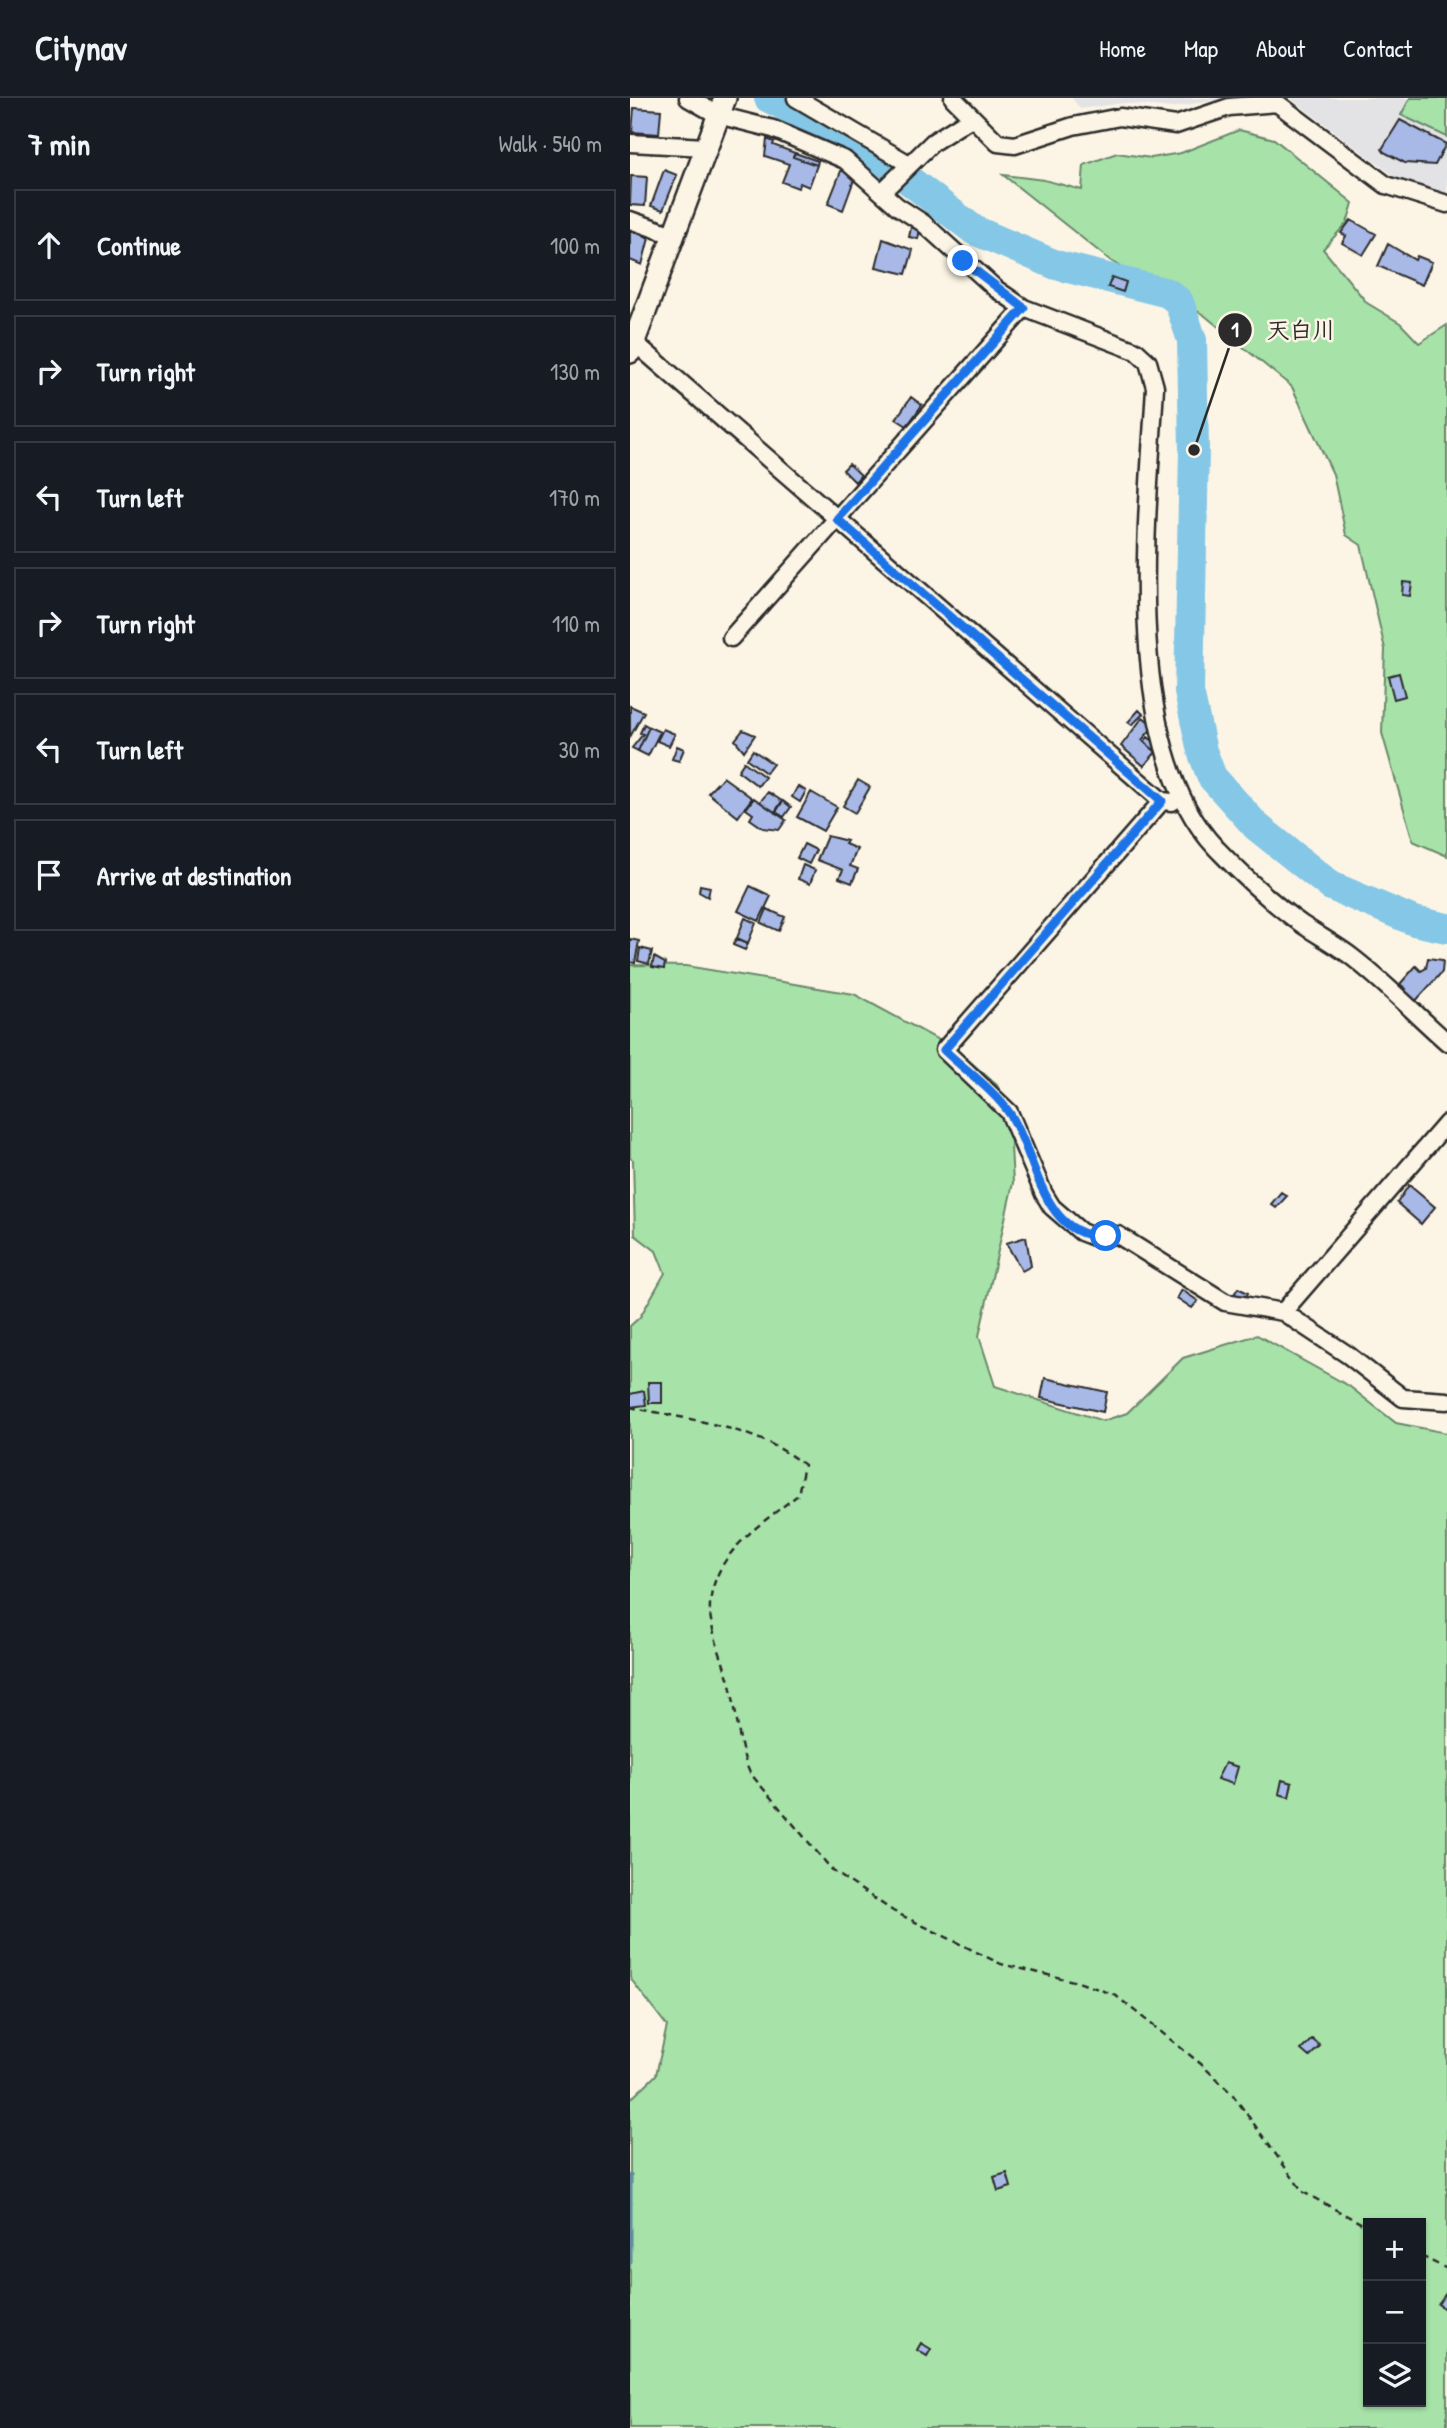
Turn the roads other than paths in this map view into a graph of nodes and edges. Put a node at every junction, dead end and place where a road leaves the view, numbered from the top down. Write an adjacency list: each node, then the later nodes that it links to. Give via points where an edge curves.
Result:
1 (688, 98): 4 (street)
2 (796, 98): 8 (street)
3 (953, 98): 5 (street)
4 (722, 106): 7 (main road); 9 (street, via 832,153)
5 (971, 118): 8 (street); 10 (street, via 998,143 1015,145 1100,120 1126,116 1176,124 1229,107 1277,103 1386,185)
6 (630, 143): 7 (street)
7 (706, 147): 12 (main road)
8 (909, 164): 9 (street)
9 (882, 192): 13 (street)
10 (1447, 204)
11 (630, 220): 12 (street)
12 (673, 235): 14 (main road)
13 (1024, 308): 15 (street); 18 (street, via 1129,346 1144,357 1153,376 1147,635 1155,705)
14 (632, 347): 15 (street)
15 (837, 519): 16 (street); 17 (street)
16 (732, 638)
17 (1162, 801): 18 (street); 21 (street, via 944,1050 1009,1112 1044,1194 1081,1232 1094,1237 1118,1235 1225,1303)
18 (1185, 803): 19 (street, via 1216,847 1242,872 1295,919 1349,955)
19 (1447, 1042)
20 (1447, 1123): 21 (street)
21 (1283, 1312): 22 (street, via 1403,1398)
22 (1447, 1401)

